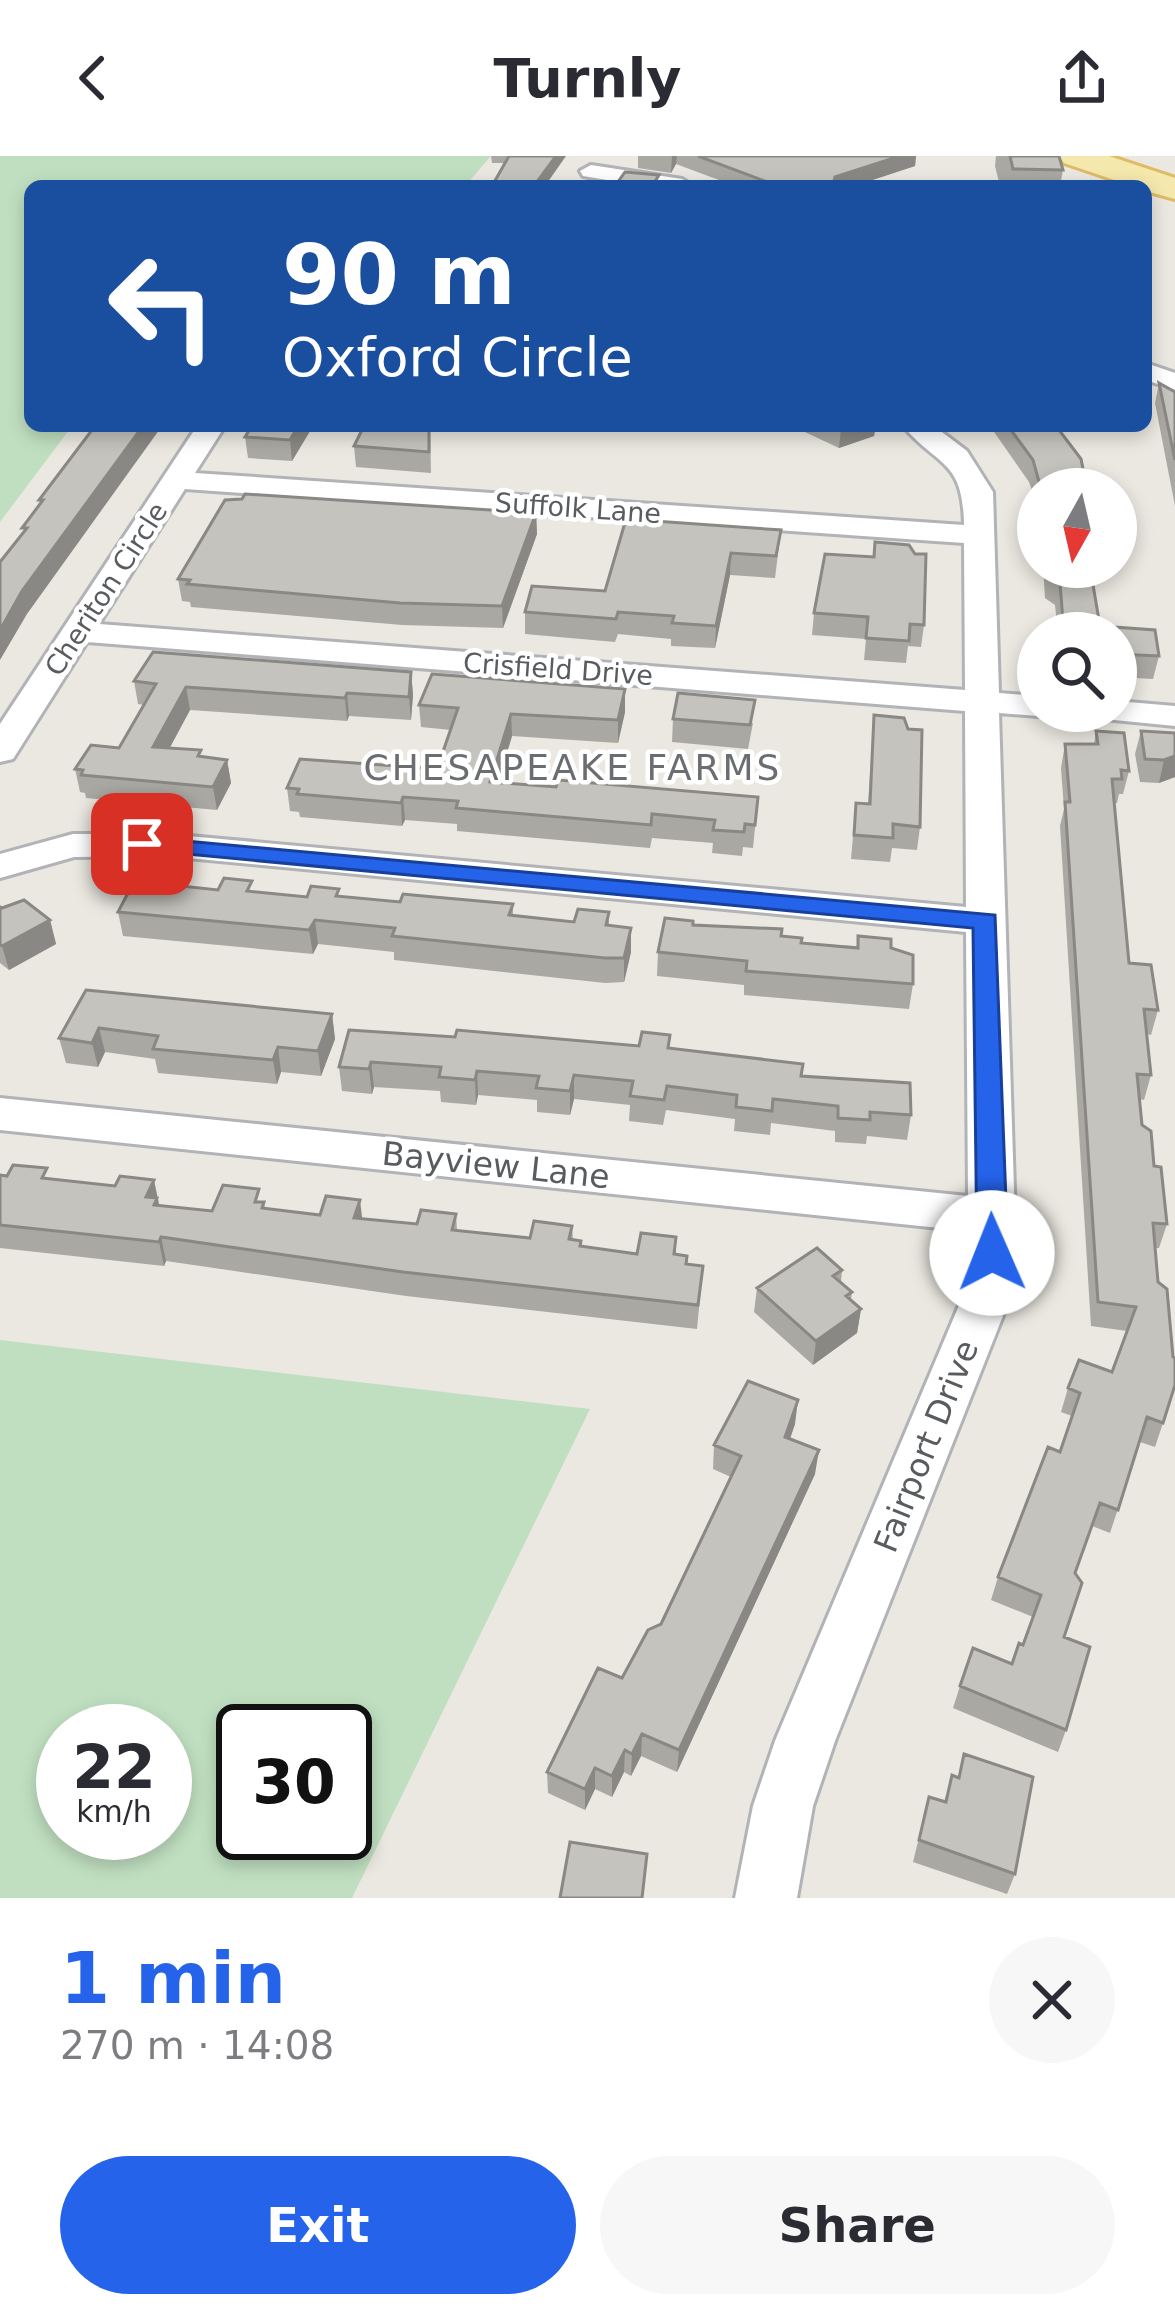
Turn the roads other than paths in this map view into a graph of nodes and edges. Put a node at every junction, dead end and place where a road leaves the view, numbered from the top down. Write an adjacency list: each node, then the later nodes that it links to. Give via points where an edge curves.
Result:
1 (1076, 156): 4 (main road)
2 (591, 171): 3 (street)
3 (646, 180)
4 (1148, 180)
5 (207, 432): 7 (street, Cheriton Circle)
6 (925, 432): 8 (street, Fairport Drive, via 971,476)
7 (177, 480): 8 (street, Suffolk Lane); 9 (street, Cheriton Circle)
8 (978, 536): 10 (street, Fairport Drive)
9 (78, 632): 10 (street, Crisfield Drive); 14 (street, Cheriton Circle)
10 (982, 702): 11 (street, Crisfield Drive); 16 (street, Fairport Drive)
11 (1017, 704)
12 (1137, 713): 13 (street)
13 (1175, 716)
14 (0, 751)
15 (0, 866): 16 (street, via 73,846 167,845)
16 (986, 921): 18 (street, Fairport Drive)
17 (0, 1114): 18 (street, Bayview Lane)
18 (992, 1216): 19 (street, Fairport Drive, via 985,1303 805,1741)
19 (766, 1898)

